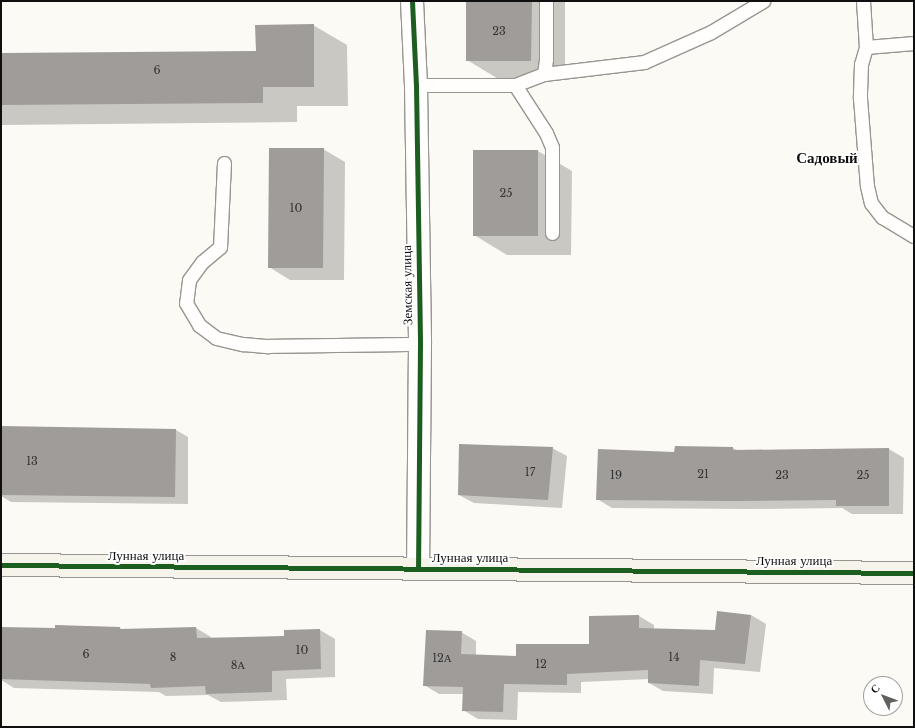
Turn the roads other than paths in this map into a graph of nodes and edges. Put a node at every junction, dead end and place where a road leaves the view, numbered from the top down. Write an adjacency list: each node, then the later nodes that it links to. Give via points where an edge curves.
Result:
1 (412, 1): 8 (street, Земская улица)
2 (546, 1): 7 (lane)
3 (763, 1): 7 (lane, via 711,32 644,62)
4 (863, 1): 6 (lane)
5 (914, 43): 6 (lane)
6 (866, 47): 12 (lane, via 861,64 860,98 867,186 872,203 882,217)
7 (544, 74): 9 (lane)
8 (416, 85): 9 (lane); 13 (street, Земская улица)
9 (515, 85): 11 (lane, via 552,146)
10 (224, 163): 13 (lane, via 220,246 202,262 189,280 186,303 199,325 216,338 243,344)
11 (552, 233)
12 (914, 236)
13 (420, 344): 15 (street, Земская улица)
14 (1, 565): 15 (street, Лунная улица)
15 (418, 569): 16 (street, Лунная улица)
16 (914, 573)

